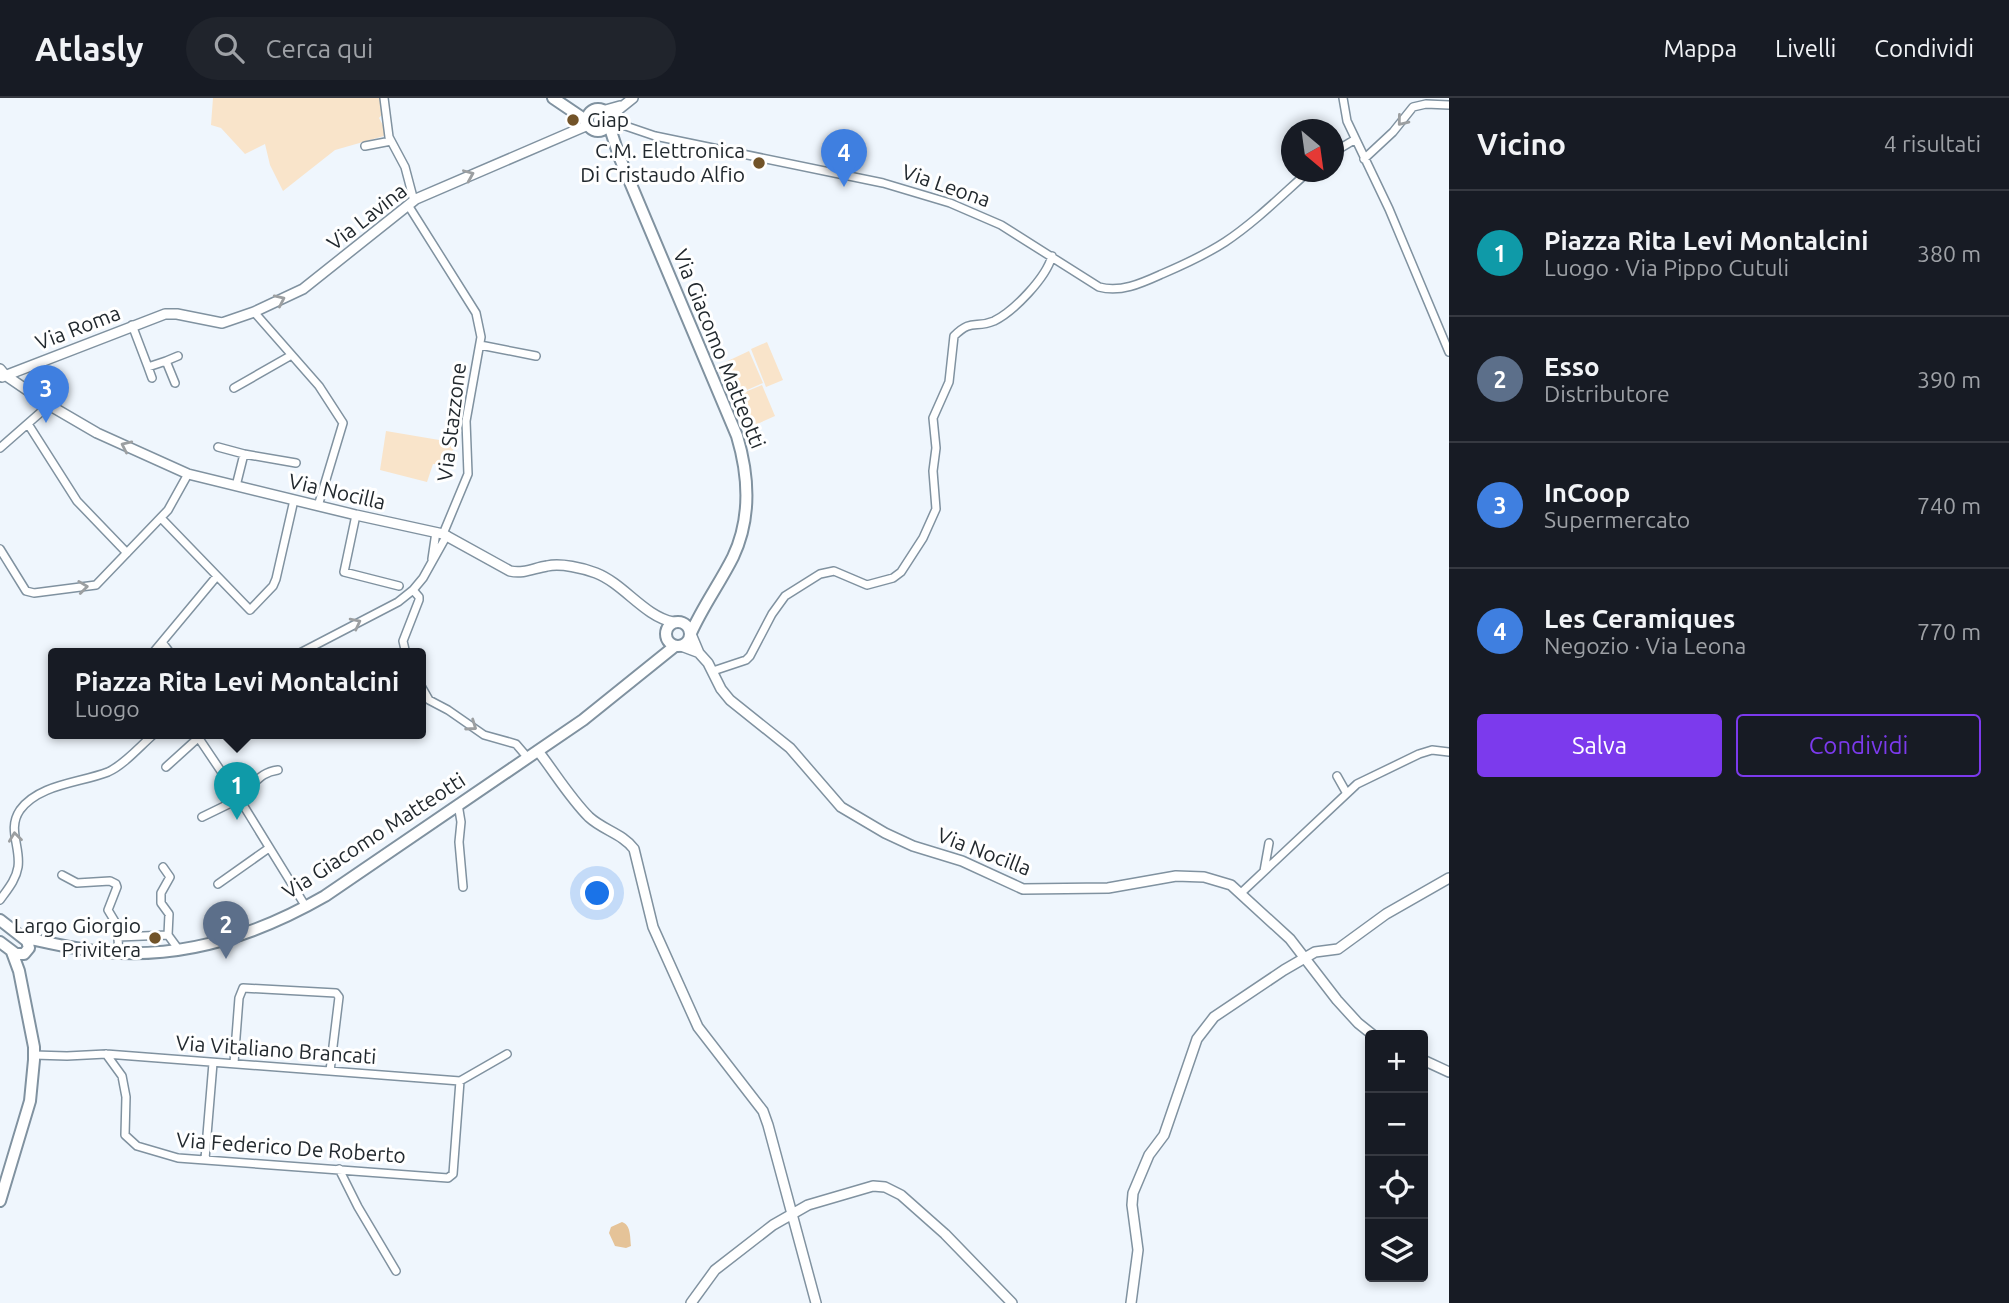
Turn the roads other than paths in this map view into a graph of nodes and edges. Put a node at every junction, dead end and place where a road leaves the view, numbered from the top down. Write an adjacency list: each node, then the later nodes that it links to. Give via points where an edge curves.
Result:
1 (384, 98): 9 (street, Via Stazzone)
2 (1343, 98): 8 (street)
3 (558, 101): 6 (main road); 7 (main road)
4 (629, 101): 6 (street)
5 (1449, 105): 13 (street, one-way to 13, via 1413,107)
6 (604, 116): 7 (main road, via 589,114); 7 (main road, via 604,129); 12 (main road); 16 (street, Via Leona, via 655,136 883,183 950,203 1001,225)
7 (590, 125): 12 (main road, via 609,140); 15 (street, Via Lavina, one-way to 7)
8 (1354, 139): 11 (street); 13 (street)
9 (391, 141): 10 (street); 15 (street, Via Stazzone, via 408,176)
10 (365, 146)
11 (1344, 146)
12 (619, 156): 49 (main road, Via Giacomo Matteotti, via 737,436 745,467 746,509 741,534 734,556)
13 (1364, 159): 21 (street)
14 (1297, 182): 16 (street, Via Leona, via 1226,242 1129,287 1099,287)
15 (411, 203): 17 (street, Via Lavina, one-way to 15, via 303,289); 20 (street, Via Stazzone, via 476,313)
16 (1052, 256): 59 (street, via 1046,271 1011,309 988,323 968,324 954,336 949,382 933,418 936,509 901,572 867,585 834,571 820,574 785,596 746,660)
17 (254, 312): 18 (street, Via Lavina, via 222,323); 22 (street)
18 (169, 313): 19 (street, Via Roma)
19 (132, 325): 26 (street); 27 (street, Via Roma)
20 (480, 345): 24 (street); 43 (street, Via Stazzone, via 466,421 468,474)
21 (1449, 352)
22 (290, 355): 30 (street); 40 (street, via 319,386 343,423)
23 (178, 356): 25 (street)
24 (536, 356)
25 (166, 361): 26 (street); 29 (street)
26 (148, 367): 28 (street)
27 (2, 374): 31 (street, Via Nocilla)
28 (152, 378)
29 (174, 383)
30 (234, 388)
31 (49, 405): 32 (street); 37 (street, Via Nocilla, one-way to 31, via 97,433)
32 (28, 424): 34 (street); 45 (street, via 77,501)
33 (218, 447): 35 (street)
34 (0, 448)
35 (244, 454): 36 (street); 38 (street)
36 (296, 463)
37 (188, 474): 38 (street, Via Nocilla); 42 (street)
38 (236, 486): 39 (street, Via Nocilla)
39 (294, 500): 40 (street, Via Nocilla); 46 (street, via 276,579 250,610)
40 (318, 506): 41 (street, Via Nocilla)
41 (356, 515): 43 (street, Via Nocilla); 47 (street, via 344,572)
42 (161, 518): 45 (street); 46 (street)
43 (442, 534): 48 (street, Via Stazzone, via 431,565); 50 (street, Via Nocilla, via 510,571 554,565 593,572)
44 (0, 549): 45 (street, one-way to 45, via 26,592 34,593 96,585)
45 (127, 553)
46 (217, 576): 52 (street)
47 (399, 586)
48 (413, 590): 56 (street, one-way to 48); 57 (street, via 419,600 403,641)
49 (708, 597): 50 (main road); 51 (main road)
50 (670, 627): 51 (main road, via 687,625); 53 (main road, via 671,644); 60 (main road, via 657,653)
51 (691, 633): 53 (main road, via 687,643); 58 (street, Via Nocilla)
52 (162, 642): 54 (street); 55 (street)
53 (678, 646): 58 (street); 60 (main road)
54 (157, 648)
55 (166, 648)
56 (310, 648)
57 (405, 648)
58 (699, 653): 59 (street, Via Nocilla)
59 (713, 671): 82 (street, Via Nocilla, via 730,700 790,748 841,807 895,839 962,861 1023,889 1108,888 1176,877 1219,880)
60 (636, 678): 66 (main road, Via Giacomo Matteotti)
61 (426, 695): 66 (street, one-way to 66, via 484,735)
62 (147, 739): 83 (street, one-way to 62, via 16,875 13,827 24,805 41,793 110,771)
63 (194, 739): 67 (street)
64 (199, 739): 71 (street)
65 (1449, 752): 70 (street, via 1419,754)
66 (533, 754): 72 (main road, Via Giacomo Matteotti); 112 (street, via 586,814 634,849 653,927 698,1027 762,1111)
67 (166, 766)
68 (278, 769): 71 (street, via 267,771)
69 (1337, 776): 70 (street)
70 (1346, 792): 77 (street)
71 (238, 797): 73 (street); 75 (street)
72 (458, 804): 81 (street); 84 (main road, Via Giacomo Matteotti)
73 (202, 817)
74 (1269, 844): 77 (street)
75 (269, 848): 80 (street); 84 (street)
76 (163, 867): 86 (street, via 170,877 161,893 169,915)
77 (1263, 871): 82 (street)
78 (62, 875): 88 (street, via 77,883 116,884 108,910)
79 (1449, 878): 95 (street, via 1386,914 1338,949)
80 (218, 884)
81 (464, 887)
82 (1241, 893): 95 (street, Via Nocilla)
83 (0, 900)
84 (306, 907): 91 (main road, Via Giacomo Matteotti, via 240,935)
85 (1, 920): 87 (main road)
86 (168, 935): 88 (street); 91 (street)
87 (22, 937): 90 (main road); 93 (main road, via 29,944)
88 (118, 937): 94 (street)
89 (0, 942): 92 (main road)
90 (62, 947): 93 (main road); 94 (main road, Via Giacomo Matteotti)
91 (179, 950): 94 (main road, Via Giacomo Matteotti)
92 (12, 952): 93 (main road); 97 (main road)
93 (25, 953): 97 (main road)
94 (119, 953)
95 (1305, 957): 96 (street); 98 (street, Via Nocilla)
96 (1284, 970): 98 (street); 117 (street, via 1220,1012 1197,1039 1164,1135 1149,1154 1133,1193 1138,1250)
97 (19, 971): 101 (main road)
98 (1314, 971): 99 (street, Via Nocilla)
99 (1368, 1030)
100 (508, 1054): 108 (street)
101 (34, 1055): 102 (street, Via Vitaliano Brancati); 111 (main road, via 30,1101)
102 (106, 1055): 104 (street, Via Vitaliano Brancati); 109 (street, Via Federico De Roberto, via 122,1076 127,1097 124,1128 130,1141 164,1155)
103 (1428, 1062): 107 (street)
104 (213, 1063): 105 (street, Via Vitaliano Brancati); 109 (street)
105 (234, 1063): 106 (street, Via Vitaliano Brancati); 106 (street, via 243,988 336,993)
106 (330, 1071): 108 (street, Via Vitaliano Brancati)
107 (1449, 1072)
108 (460, 1081): 110 (street, Via Federico De Roberto, via 452,1176)
109 (205, 1159): 110 (street, Via Federico De Roberto)
110 (339, 1169): 113 (street)
111 (0, 1201)
112 (793, 1213): 114 (street, via 715,1270); 115 (street); 116 (street, via 873,1186 893,1189 946,1234)
113 (396, 1271)
114 (691, 1303)
115 (816, 1303)
116 (1012, 1303)
117 (1131, 1303)

